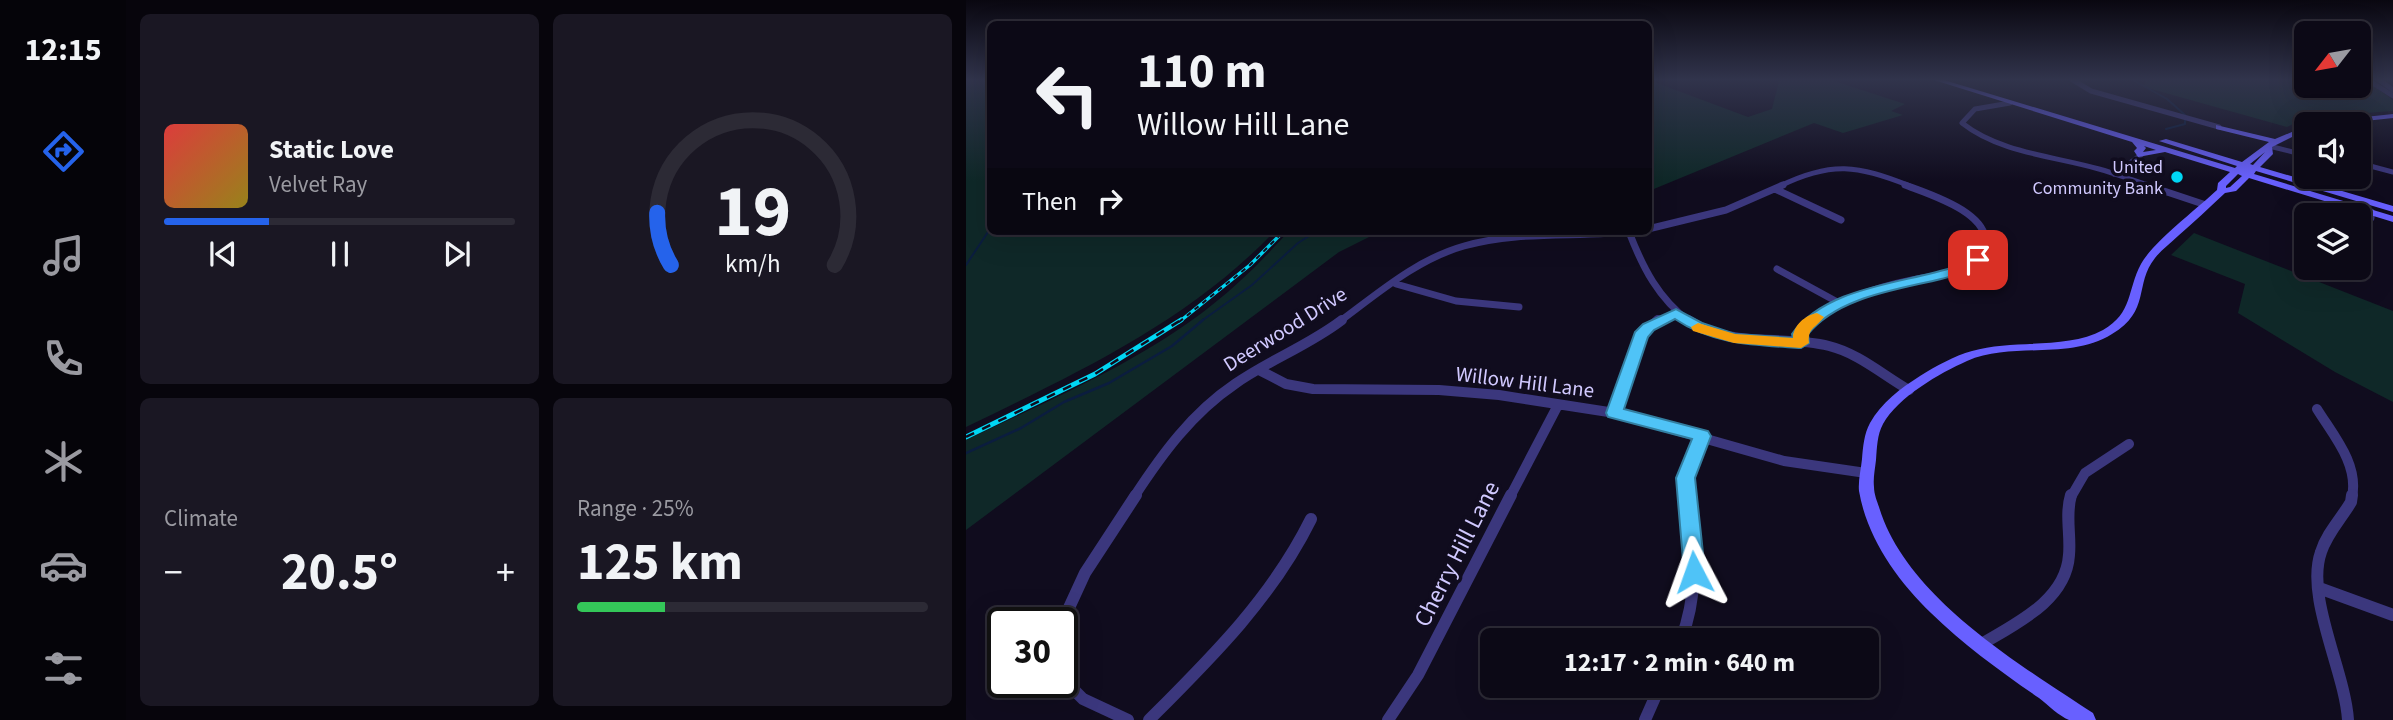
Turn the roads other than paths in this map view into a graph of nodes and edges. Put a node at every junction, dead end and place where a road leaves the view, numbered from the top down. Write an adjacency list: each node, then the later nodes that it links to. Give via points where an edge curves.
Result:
1 (1969, 114): 21 (street, via 1962,123 1976,134 2038,156)
2 (2045, 114): 7 (main road)
3 (2070, 114): 15 (main road)
4 (2171, 114): 8 (street)
5 (2393, 116): 6 (main road)
6 (2371, 118)
7 (2073, 122): 10 (main road); 19 (main road)
8 (2219, 127): 11 (main road)
9 (2294, 132): 11 (main road)
10 (2129, 139): 12 (main road); 14 (main road, via 2141,145)
11 (2271, 145): 13 (street); 16 (main road); 17 (main road)
12 (2172, 152): 14 (main road); 19 (main road); 23 (main road, via 2225,175)
13 (2294, 152)
14 (2141, 155): 21 (street)
15 (2209, 155): 16 (main road); 19 (main road)
16 (2253, 156): 19 (main road)
17 (2263, 159): 19 (main road); 26 (main road, via 2274,171)
18 (2371, 166): 20 (street)
19 (2245, 170): 22 (main road); 23 (main road); 24 (main road); 26 (main road); 30 (main road)
20 (2393, 172)
21 (2114, 174): 28 (street)
22 (2238, 184): 23 (main road, via 2233,189); 24 (main road)
23 (2224, 186): 28 (main road)
24 (2291, 188): 27 (main road)
25 (1775, 189): 31 (street); 32 (street, via 1725,211); 37 (street, via 1823,169 1859,168 1957,207 1980,225 1986,236 1978,260 1971,265 1887,286)
26 (2329, 190): 30 (main road)
27 (2341, 203)
28 (2206, 205): 42 (main road, via 2145,264 2129,313 2111,329 2072,342 1982,351)
29 (2371, 212): 30 (main road)
30 (2393, 214)
31 (1842, 220)
32 (1652, 228)
33 (1586, 235): 36 (street, Deerwood Drive, via 1477,242 1442,253)
34 (1633, 235): 39 (street, via 1647,273)
35 (1777, 269): 37 (street)
36 (1396, 284): 38 (street, via 1470,304); 41 (street, Deerwood Drive, via 1322,335)
37 (1842, 304): 40 (street, via 1806,325)
38 (1519, 307)
39 (1676, 313): 40 (street, via 1696,327 1734,339); 45 (street, via 1641,335)
40 (1801, 343): 42 (street, via 1848,354)
41 (1259, 370): 43 (street, Willow Hill Lane, via 1286,384 1313,390 1438,390); 51 (street, Deerwood Drive, via 1213,400 1173,441 1104,544)
42 (1909, 390): 48 (main road, via 1877,424)
43 (1558, 405): 45 (street, Willow Hill Lane); 59 (street, Cherry Hill Lane, via 1418,675)
44 (2317, 409): 50 (street, via 2354,475 2354,494 2317,567)
45 (1615, 413): 46 (street, Willow Hill Lane)
46 (1702, 436): 48 (street, Willow Hill Lane, via 1784,461); 53 (street, via 1686,478 1695,588)
47 (2129, 444): 54 (street, via 2086,472 2070,492 2066,512 2070,556 2060,585 2027,616)
48 (1866, 473): 54 (main road, via 1871,508 1897,562 1931,603)
49 (1311, 519): 58 (street, via 1301,543 1250,613)
50 (2319, 588): 52 (street); 62 (street)
51 (1069, 607)
52 (2393, 615)
53 (1686, 628)
54 (1979, 646): 61 (main road)
55 (1078, 694): 57 (street)
56 (1655, 698): 60 (street)
57 (1128, 720)
58 (1149, 720)
59 (1388, 720)
60 (1645, 720)
61 (2086, 720)
62 (2348, 720)

